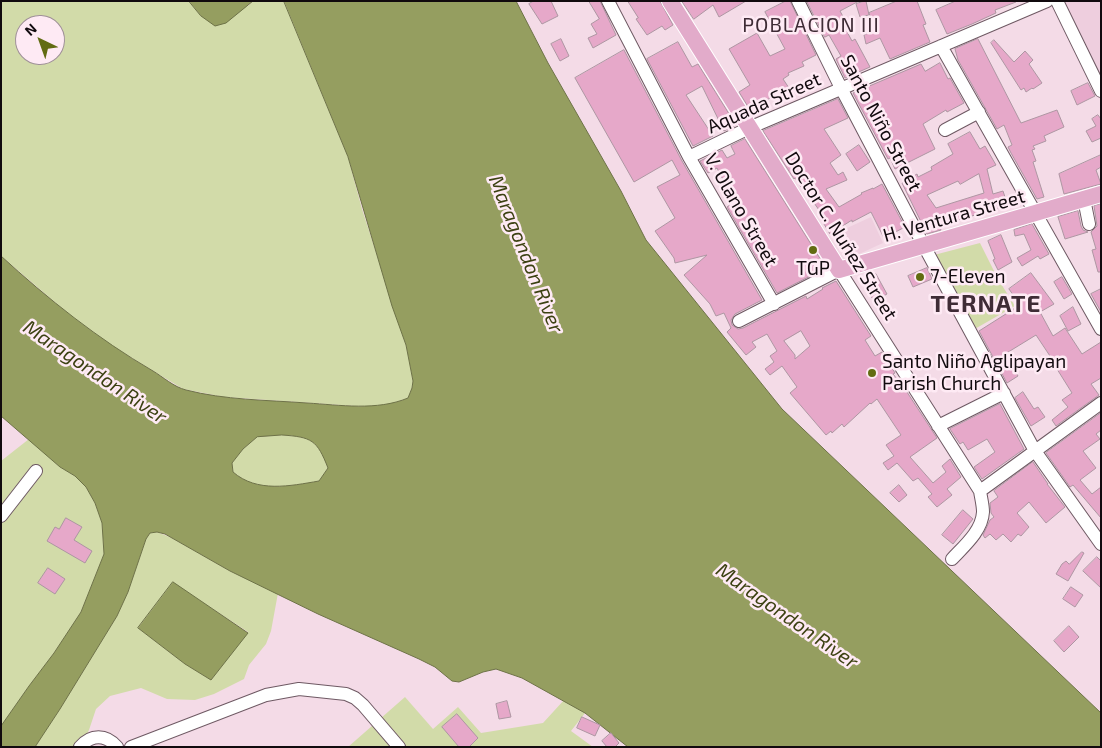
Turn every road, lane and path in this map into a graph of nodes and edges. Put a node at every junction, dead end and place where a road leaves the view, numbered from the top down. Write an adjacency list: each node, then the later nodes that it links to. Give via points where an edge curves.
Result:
1 (608, 1): 12 (street, V. Olano Street)
2 (670, 1): 10 (main road, Doctor C. Nuñez Street)
3 (798, 1): 7 (street, Santo Niño Street)
4 (1047, 1): 6 (street, Aquada Street)
5 (1057, 1): 8 (street)
6 (941, 46): 7 (street, Aquada Street); 9 (street)
7 (841, 88): 10 (street, Aquada Street); 17 (street, Santo Niño Street)
8 (1101, 91)
9 (979, 112): 11 (street); 15 (street)
10 (749, 128): 12 (street, Aquada Street); 18 (main road, Doctor C. Nuñez Street)
11 (945, 130)
12 (689, 157): 19 (street, V. Olano Street)
13 (1101, 194): 14 (main road, H. Ventura Street)
14 (1084, 199): 15 (main road, H. Ventura Street); 16 (street)
15 (1036, 213): 17 (main road, H. Ventura Street); 21 (street)
16 (1090, 224)
17 (924, 246): 18 (main road, H. Ventura Street); 22 (street, Santo Niño Street)
18 (839, 270): 19 (street, H. Ventura Street); 24 (street, Doctor C. Nuñez Street)
19 (774, 304): 20 (street, H. Ventura Street)
20 (739, 321)
21 (1101, 329)
22 (1004, 393): 24 (street); 25 (street, Santo Niño Street)
23 (1101, 402): 25 (street)
24 (938, 426): 27 (street, Doctor C. Nuñez Street)
25 (1035, 450): 27 (street); 29 (street, Santo Niño Street)
26 (36, 471): 28 (street)
27 (980, 491): 30 (street, via 982,512 979,525 972,538)
28 (1, 516)
29 (1101, 544)
30 (952, 559)
31 (80, 747): 32 (street, via 90,738 101,737)
32 (117, 747)
33 (130, 747): 34 (street, via 266,695 299,690 346,694 355,698)
34 (400, 747)

